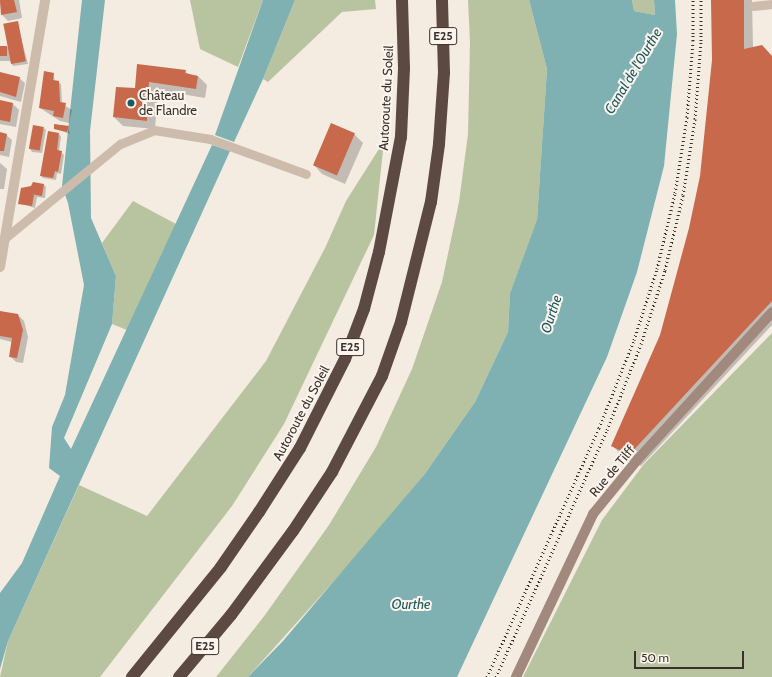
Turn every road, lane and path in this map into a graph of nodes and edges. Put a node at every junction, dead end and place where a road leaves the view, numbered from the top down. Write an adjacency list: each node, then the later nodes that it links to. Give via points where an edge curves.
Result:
1 (402, 0): 10 (highway, Autoroute du Soleil / E25, via 404,68 398,151 379,252 364,309 345,359 300,448 259,512 221,566)
2 (442, 0): 11 (highway, E25, via 444,72 439,144 431,202 403,315 382,376 332,472 293,531 231,615)
3 (42, 2): 7 (street)
4 (772, 4): 5 (lane)
5 (753, 6)
6 (306, 174): 7 (lane, via 210,139 154,130 120,144)
7 (5, 238): 8 (street)
8 (0, 267)
9 (772, 312): 12 (main road, Rue de Tilff, via 638,458 594,514)
10 (132, 677)
11 (179, 677)
12 (516, 677)

